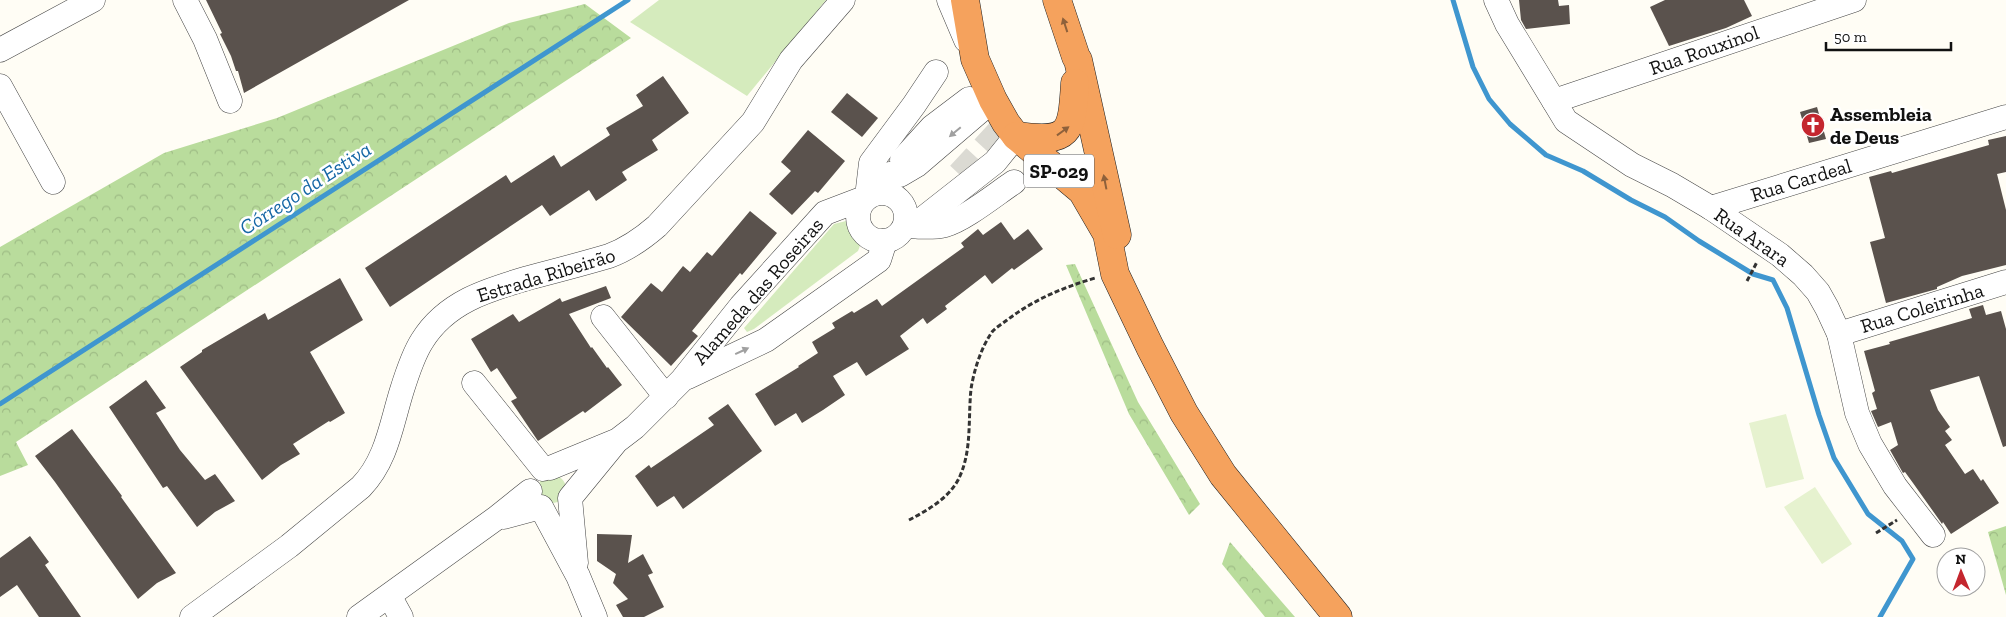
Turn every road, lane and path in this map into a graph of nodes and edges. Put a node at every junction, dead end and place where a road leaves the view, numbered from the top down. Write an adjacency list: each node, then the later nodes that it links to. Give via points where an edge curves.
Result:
1 (93, 0): 10 (street)
2 (185, 0): 17 (street)
3 (843, 0): 12 (street, Estrada Ribeirão)
4 (854, 0): 12 (street, Estrada Ribeirão)
5 (1057, 0): 11 (highway, SP-029, one-way to 5)
6 (1496, 0): 16 (street, Rua Arara, via 1507,24)
7 (1854, 0): 9 (street, Rua Rouxinol)
8 (951, 2): 15 (highway, SP-029)
9 (1828, 3): 16 (street, Rua Rouxinol)
10 (0, 50)
11 (1076, 57): 19 (highway, SP-029, one-way to 11, via 1054,137 1069,127 1074,103); 33 (highway, SP-029, one-way to 11, via 1109,206)
12 (791, 60): 47 (street, Estrada Ribeirão, via 753,122 643,239 609,256 486,291 466,300 437,322 416,352 389,439 371,477 289,546)
13 (936, 72): 23 (street, via 871,163)
14 (0, 86): 21 (street)
15 (990, 93): 19 (highway, SP-029); 23 (street, Alameda das Roseiras, one-way to 23, via 932,127)
16 (1554, 100): 24 (street, Rua Arara, via 1566,121 1632,165)
17 (230, 101)
18 (2006, 117): 24 (street, Rua Cardeal)
19 (1016, 136): 25 (street, via 995,162 916,224); 28 (highway, SP-029, via 1082,191 1107,234)
20 (959, 174): 25 (street, via 915,214)
21 (53, 182)
22 (1014, 182): 25 (street, via 946,225)
23 (880, 188): 26 (street, via 898,198 906,212 900,234); 26 (street, via 858,210 859,226 870,238); 34 (street, Alameda das Roseiras, via 825,213 741,306)
24 (1711, 208): 32 (street, Rua Arara, via 1780,255 1803,275 1828,308)
25 (908, 225)
26 (885, 241): 34 (street, Alameda das Roseiras, one-way to 26, via 766,340 879,260)
27 (1756, 264): 29 (path)
28 (1115, 274): 33 (highway, SP-029); 41 (path, via 1068,287 1028,305 993,331 978,360 971,389 969,435 960,476 928,510)
29 (1747, 281)
30 (2005, 285): 32 (street, Rua Coleirinha)
31 (604, 317): 36 (street)
32 (1839, 334): 44 (street, Rua Arara, via 1856,413 1870,444 1895,486)
33 (1150, 347): 51 (highway, SP-029, via 1184,412 1223,475)
34 (682, 380): 36 (street, Alameda das Roseiras)
35 (474, 383): 38 (street)
36 (666, 397): 37 (street, Alameda das Roseiras)
37 (618, 440): 38 (street, Alameda das Roseiras); 39 (street, Alameda das Roseiras)
38 (547, 469): 39 (street, via 564,472 571,484); 40 (street, via 533,478)
39 (570, 498): 40 (street, via 560,508 547,509); 45 (street)
40 (535, 499): 45 (street); 46 (street, via 495,519)
41 (909, 520)
42 (1897, 521): 43 (path)
43 (1876, 532)
44 (1933, 535)
45 (578, 576): 50 (street)
46 (390, 596): 48 (street); 49 (street)
47 (192, 617)
48 (360, 617)
49 (401, 617)
50 (595, 617)
51 (1338, 617)

